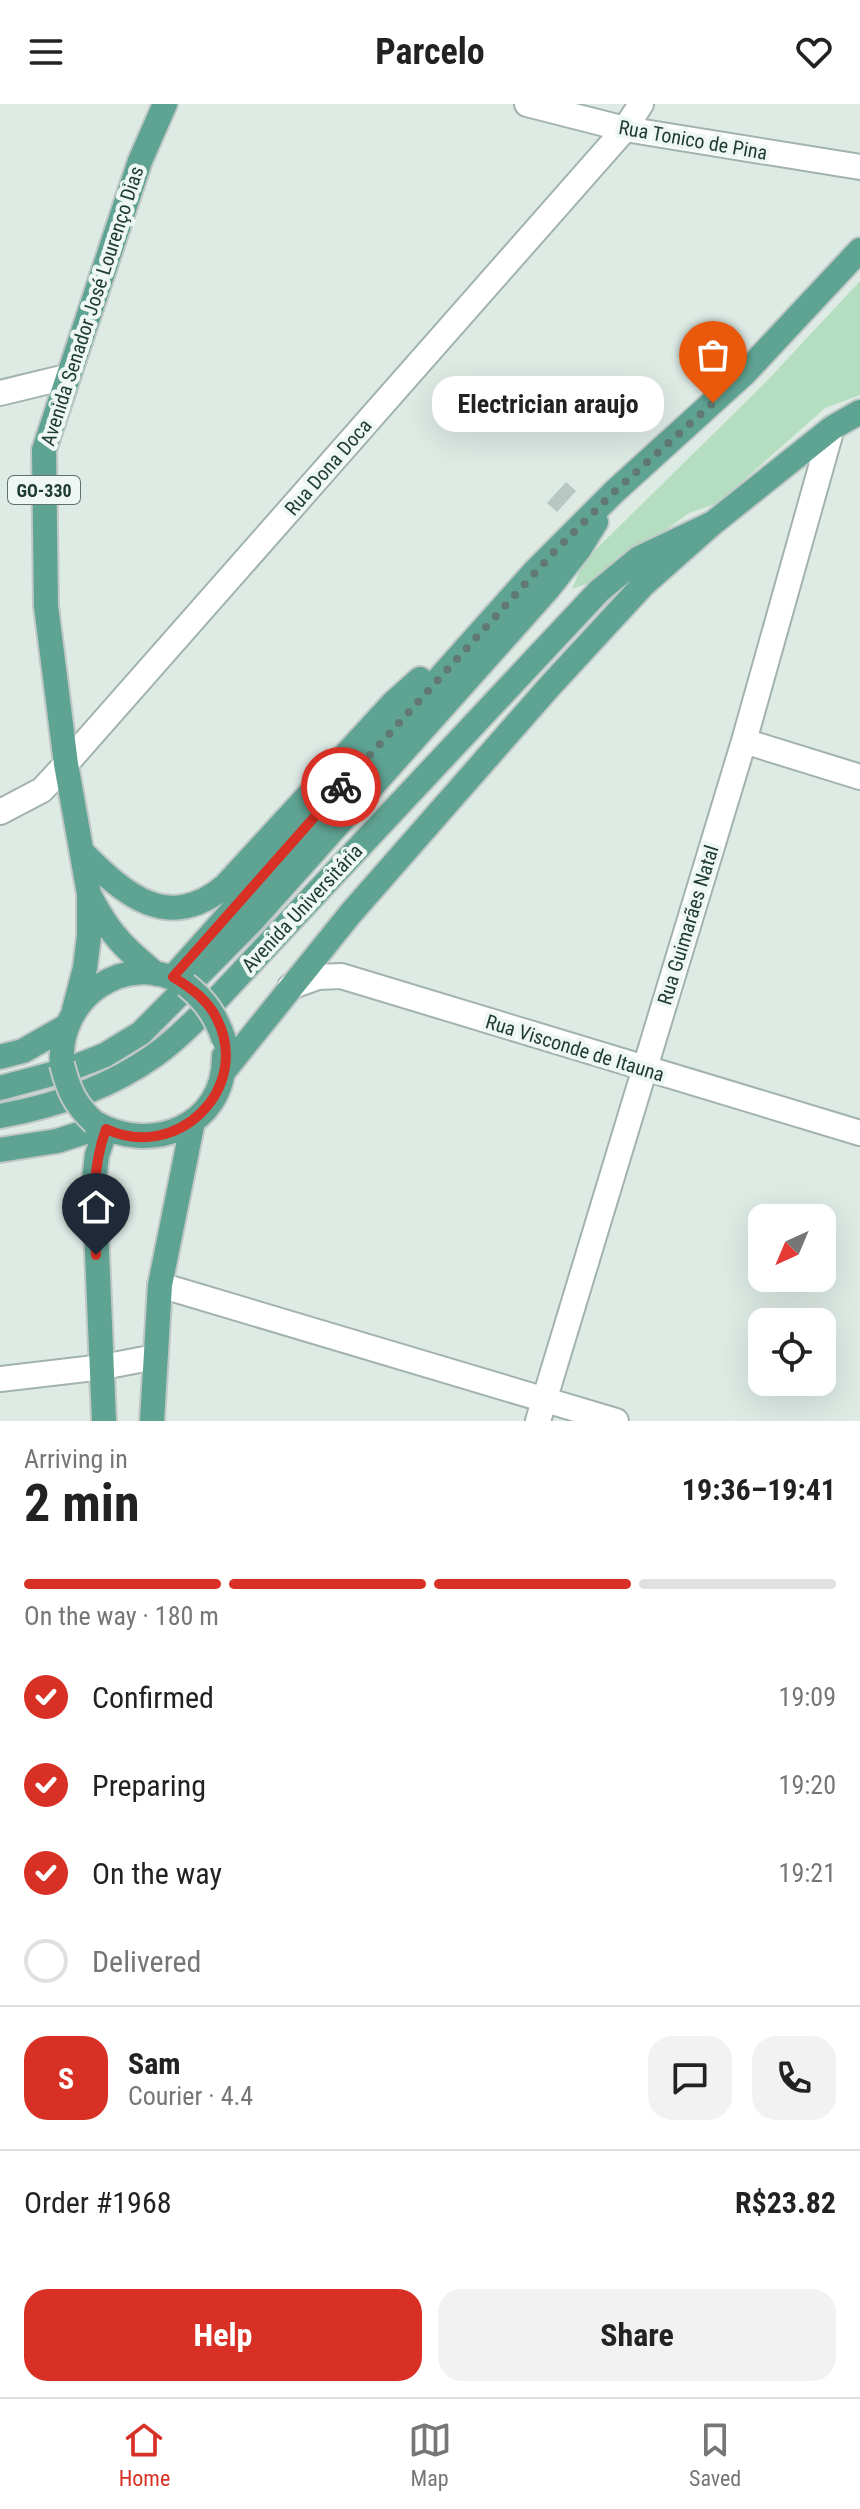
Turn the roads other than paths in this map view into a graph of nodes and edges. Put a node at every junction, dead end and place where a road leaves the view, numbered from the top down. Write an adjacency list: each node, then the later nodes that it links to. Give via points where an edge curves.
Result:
1 (165, 104): 7 (main road, Avenida Senador José Lourenço Dias / GO-330, via 140,161)
2 (527, 104): 4 (street, Rua Tonico de Pina)
3 (641, 104): 4 (street, Rua Dona Doca)
4 (625, 129): 5 (street, Rua Tonico de Pina); 15 (street, Rua Dona Doca)
5 (860, 167)
6 (860, 250): 11 (main road, Avenida Universitária, via 745,373)
7 (66, 377): 8 (street); 15 (main road, Avenida Senador José Lourenço Dias / GO-330, via 44,450 46,606)
8 (0, 393)
9 (860, 412): 10 (main road, Avenida Universitária)
10 (832, 428): 12 (main road, Avenida Universitária); 14 (street, Rua Guimarães Natal)
11 (614, 492): 13 (main road, Avenida Universitária); 26 (main road, Avenida Universitária, via 548,589 252,921 141,1033 67,1070)
12 (713, 523): 21 (main road, Avenida Universitária, via 643,585 559,676); 27 (main road, Avenida Universitária, via 639,558 599,591 215,1001 156,1055 98,1088)
13 (476, 636): 18 (main road, via 393,703 214,895 175,908 146,904); 20 (main road, Avenida Universitária)
14 (744, 741): 16 (street); 24 (street, Rua Guimarães Natal)
15 (66, 764): 17 (street, Rua Dona Doca, via 42,790); 18 (main road, Avenida Senador José Lourenço Dias / GO-330)
16 (860, 777)
17 (0, 812)
18 (83, 853): 19 (main road, Avenida Senador José Lourenço Dias / GO-330)
19 (89, 894): 20 (main road, Avenida Senador José Lourenço Dias, via 126,950); 22 (main road, Avenida Senador José Lourenço Dias, via 85,968)
20 (171, 979): 22 (main road, via 128,974 103,983); 25 (main road, bridge, via 202,998 217,1020 224,1040)
21 (290, 987): 24 (street, Rua Visconde de Itauna, via 341,976); 25 (main road, Avenida Universitária)
22 (69, 1018): 23 (main road, via 23,1051); 29 (main road, bridge, via 61,1046 69,1092)
23 (0, 1057)
24 (644, 1069): 30 (street, Rua Visconde de Itauna); 36 (street, Rua Guimarães Natal)
25 (224, 1071): 28 (main road, via 214,1099)
26 (0, 1088)
27 (0, 1116)
28 (193, 1121): 29 (main road, via 170,1134 144,1139); 32 (main road)
29 (100, 1126): 31 (main road, via 57,1141); 34 (main road, via 94,1180)
30 (860, 1133)
31 (0, 1150)
32 (160, 1285): 33 (main road); 36 (street)
33 (155, 1357): 34 (street); 38 (main road)
34 (103, 1367): 35 (street); 37 (main road)
35 (0, 1379)
36 (541, 1410): 39 (street)
37 (104, 1421)
38 (152, 1421)
39 (616, 1421)

